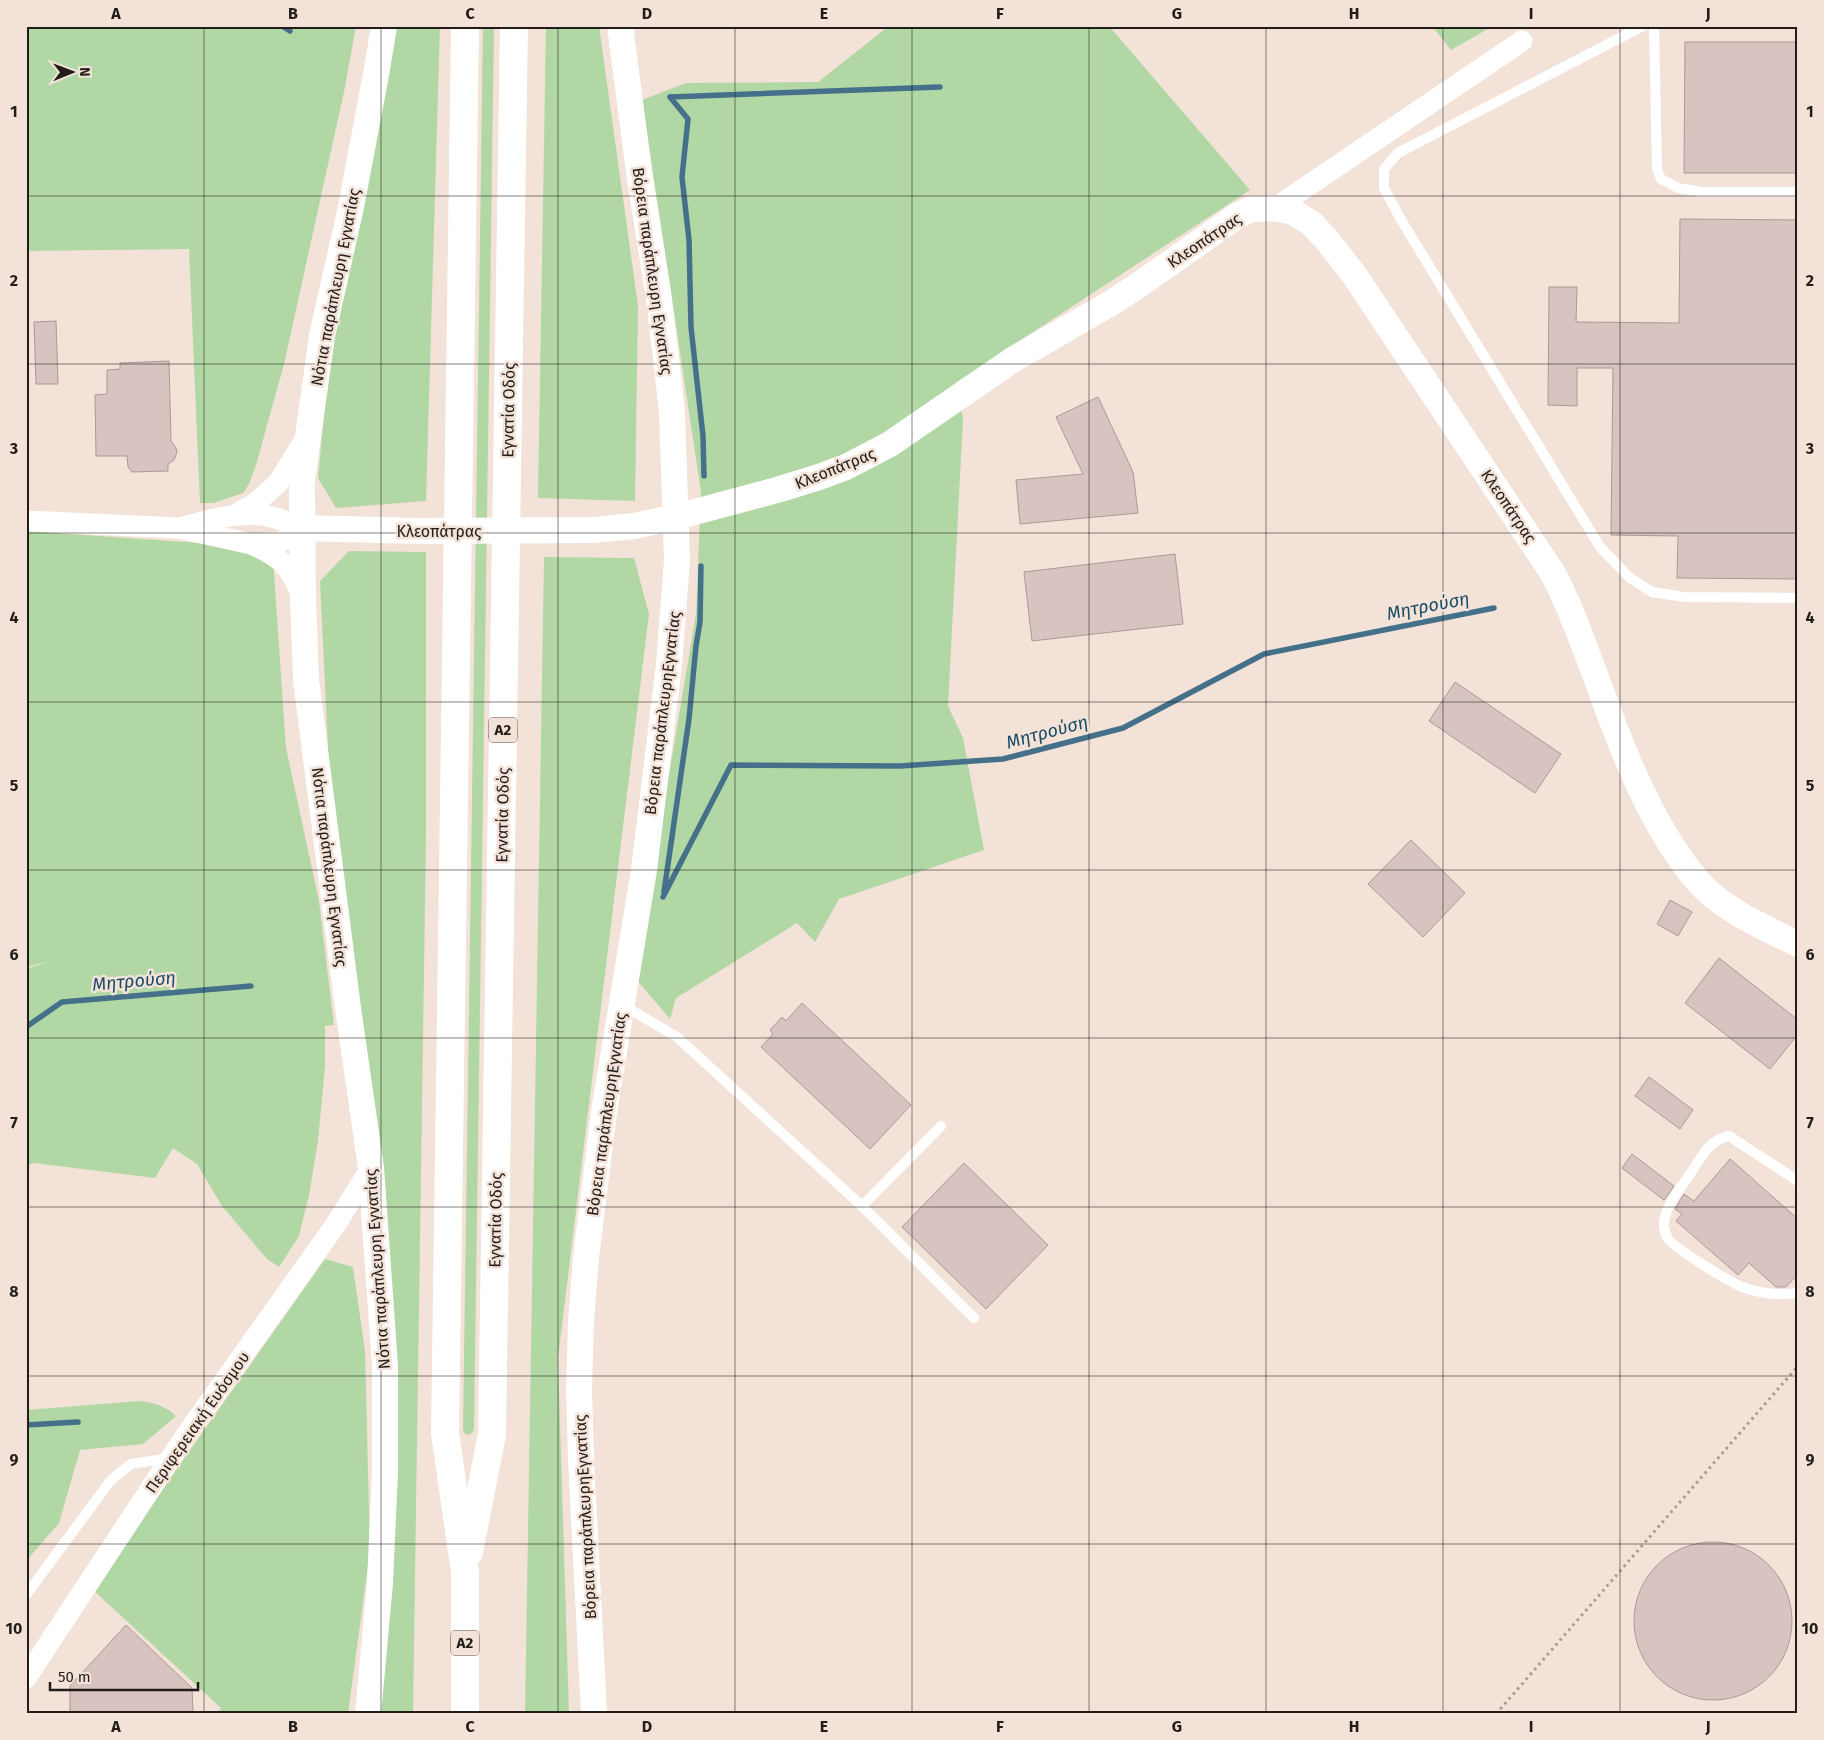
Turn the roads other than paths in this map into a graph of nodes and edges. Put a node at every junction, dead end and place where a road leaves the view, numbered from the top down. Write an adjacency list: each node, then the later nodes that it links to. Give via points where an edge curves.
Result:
1 (384, 26): 10 (street, Νότια παράπλευρη Εγνατίας, via 351,207 322,336)
2 (465, 26): 28 (highway, Εγνατία Οδός / Α2, via 445,1433)
3 (514, 26): 28 (highway, Εγνατία Οδός / Α2, via 492,1434)
4 (620, 26): 12 (street, Βόρεια παράπλευρη Εγνατίας, via 666,358 672,412)
5 (1644, 26): 17 (lane, via 1398,153 1384,169 1384,188 1600,547 1630,578 1652,592 1684,597)
6 (1654, 26): 8 (lane, via 1657,169 1662,179 1678,188 1702,192)
7 (1522, 41): 9 (street)
8 (1798, 192)
9 (1275, 208): 12 (street, Κλεοπάτρας, via 1251,210 1237,216 1143,282 1014,359 911,431 867,457 777,490); 19 (street, Κλεοπάτρας, via 1293,212 1311,223 1355,276 1539,551 1567,600 1633,775 1661,829 1687,868 1714,897)
10 (308, 436): 11 (street, via 278,482 257,502); 15 (street, Νότια παράπλευρη Εγνατίας, via 302,480)
11 (233, 516): 14 (street); 15 (street, via 263,515)
12 (676, 517): 15 (street, Κλεοπάτρας, via 594,530 419,532); 20 (street, Βόρεια παράπλευρηΕγνατίας, via 677,560 669,664 644,870)
13 (26, 521): 14 (street)
14 (179, 528): 16 (street)
15 (303, 528): 16 (street, via 279,542); 18 (street, Νότια παράπλευρη Εγνατίας)
16 (251, 544): 18 (street, via 269,551 285,564)
17 (1798, 598)
18 (303, 599): 22 (street, Νότια παράπλευρη Εγνατίας, via 306,680)
19 (1798, 944)
20 (622, 1005): 24 (lane, via 677,1037); 33 (street, Βόρεια παράπλευρηΕγνατίας, via 604,1112 581,1322 581,1459)
21 (941, 1126): 24 (lane)
22 (371, 1168): 27 (street, Περιφερειακή Ευόσμου); 31 (street, Νότια παράπλευρη Εγνατίας, via 385,1366 385,1471)
23 (1798, 1181): 25 (lane, via 1729,1136 1720,1138 1703,1155 1668,1209 1664,1222 1668,1238 1680,1249 1734,1284 1769,1294)
24 (862, 1206): 26 (lane)
25 (1798, 1293)
26 (974, 1318)
27 (171, 1458): 29 (lane, via 131,1464 111,1480); 30 (street, Περιφερειακή Ευόσμου)
28 (465, 1572): 32 (highway, Εγνατία Οδός / Α2)
29 (26, 1596)
30 (26, 1678)
31 (368, 1714)
32 (465, 1714)
33 (594, 1714)

